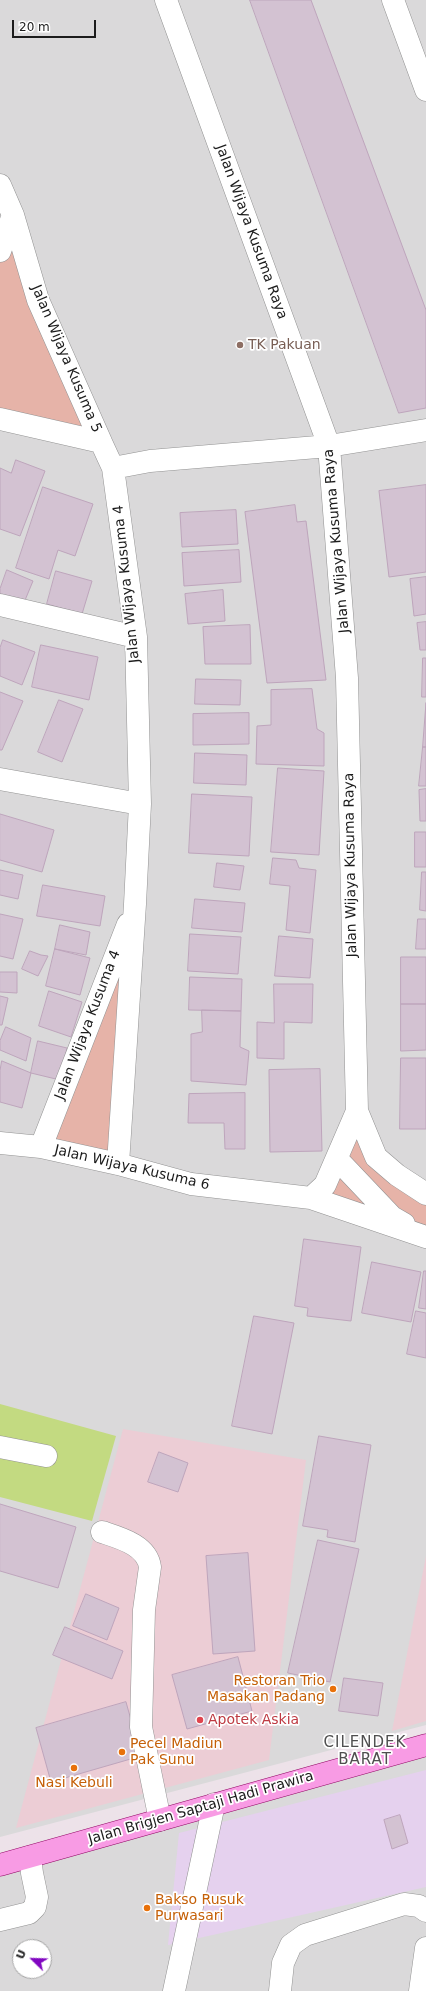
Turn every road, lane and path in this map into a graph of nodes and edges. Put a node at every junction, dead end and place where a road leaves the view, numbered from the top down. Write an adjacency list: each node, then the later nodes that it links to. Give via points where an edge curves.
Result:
1 (166, 0): 10 (street, Jalan Wijaya Kusuma Raya)
2 (393, 0): 3 (street)
3 (426, 90)
4 (0, 185): 5 (street, Jalan Wijaya Kusuma 5)
5 (12, 215): 6 (street); 9 (street, Jalan Wijaya Kusuma 5, via 38,300)
6 (0, 251)
7 (0, 419): 9 (street)
8 (426, 430): 10 (street)
9 (101, 442): 11 (street, Jalan Wijaya Kusuma 4)
10 (329, 446): 11 (street, via 150,461); 17 (street, Jalan Wijaya Kusuma Raya, via 348,678)
11 (113, 468): 13 (street, Jalan Wijaya Kusuma 4)
12 (0, 605): 13 (street)
13 (136, 637): 15 (street, Jalan Wijaya Kusuma 4)
14 (0, 779): 15 (street)
15 (140, 804): 16 (street, Jalan Wijaya Kusuma 4)
16 (135, 904): 19 (street, Jalan Wijaya Kusuma 4); 21 (street, Jalan Wijaya Kusuma 4)
17 (356, 1111): 20 (street, Jalan Wijaya Kusuma Raya); 22 (street, Jalan Wijaya Kusuma Raya, via 376,1157)
18 (0, 1143): 19 (street, Jalan Wijaya Kusuma 6)
19 (41, 1147): 21 (street, Jalan Wijaya Kusuma 6)
20 (337, 1159): 23 (street, Jalan Wijaya Kusuma Raya, via 325,1185); 24 (street, via 392,1216)
21 (118, 1164): 23 (street, Jalan Wijaya Kusuma 6, via 191,1184)
22 (426, 1194)
23 (311, 1198): 24 (street, Jalan Wijaya Kusuma 6)
24 (426, 1237)
25 (0, 1447): 26 (street)
26 (46, 1456)
27 (102, 1532): 30 (street, via 133,1544 149,1561 144,1610 141,1727)
28 (426, 1745): 29 (main road, Jalan Brigjen Saptaji Hadi Prawira)
29 (214, 1804): 30 (main road, Jalan Brigjen Saptaji Hadi Prawira); 36 (street)
30 (160, 1820): 31 (main road, Jalan Brigjen Saptaji Hadi Prawira)
31 (30, 1857): 32 (main road, Jalan Brigjen Saptaji Hadi Prawira); 34 (street, via 37,1897 35,1907 29,1913)
32 (0, 1865)
33 (426, 1911): 37 (street, via 419,1906 404,1904 305,1935 291,1945 288,1951 283,1963)
34 (0, 1920)
35 (426, 1948): 38 (street)
36 (174, 1991)
37 (280, 1991)
38 (420, 1991)

